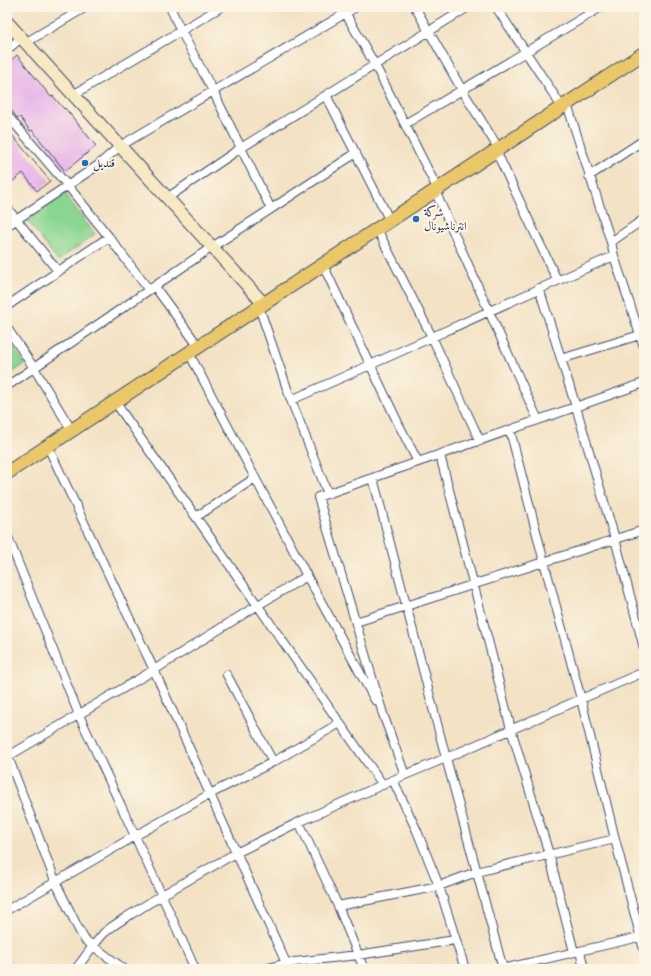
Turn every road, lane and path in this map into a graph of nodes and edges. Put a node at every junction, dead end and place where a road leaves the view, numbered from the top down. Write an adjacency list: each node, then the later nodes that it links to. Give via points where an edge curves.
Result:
1 (86, 7): 13 (street)
2 (170, 7): 11 (street)
3 (221, 7): 11 (street)
4 (356, 7): 9 (street)
5 (415, 7): 12 (street)
6 (468, 7): 12 (street)
7 (496, 7): 15 (street)
8 (601, 7): 15 (street)
9 (344, 10): 17 (street); 19 (street)
10 (7, 22): 13 (street)
11 (181, 31): 19 (street); 20 (street)
12 (429, 31): 17 (street); 18 (street)
13 (23, 40): 14 (street); 20 (street)
14 (7, 50)
15 (526, 52): 18 (street); 22 (street)
16 (644, 53): 22 (main road)
17 (375, 65): 21 (street); 24 (street)
18 (462, 90): 24 (street); 28 (street)
19 (213, 91): 26 (street); 27 (street)
20 (73, 95): 26 (street)
21 (326, 95): 27 (street); 29 (street)
22 (565, 106): 28 (main road); 30 (street)
23 (7, 115): 31 (street)
24 (404, 124): 32 (street)
25 (644, 140): 30 (street)
26 (120, 146): 31 (street); 33 (street)
27 (240, 148): 33 (street); 35 (street)
28 (497, 150): 32 (main road); 47 (street)
29 (356, 153): 35 (street); 38 (street)
30 (590, 176): 42 (street)
31 (68, 186): 37 (street); 41 (street)
32 (436, 190): 38 (main road); 52 (street)
33 (167, 198): 43 (street)
34 (7, 208): 37 (street)
35 (272, 209): 43 (street)
36 (644, 219): 42 (street)
37 (18, 220): 39 (street); 46 (street)
38 (390, 221): 40 (main road)
39 (7, 226)
40 (377, 229): 45 (main road); 55 (street)
41 (109, 237): 46 (street); 48 (street)
42 (611, 242): 44 (street)
43 (212, 246): 48 (street); 50 (street)
44 (614, 256): 47 (street); 54 (street)
45 (323, 265): 50 (main road); 59 (street)
46 (58, 270): 51 (street)
47 (557, 280): 49 (street)
48 (152, 288): 57 (street); 60 (street)
49 (539, 288): 52 (street); 58 (street)
50 (262, 305): 57 (main road); 63 (street)
51 (7, 306)
52 (488, 311): 55 (street); 66 (street)
53 (7, 328): 60 (street)
54 (640, 335): 56 (street); 58 (street)
55 (432, 337): 59 (street); 69 (street)
56 (644, 347)
57 (194, 350): 64 (main road); 74 (street)
58 (561, 359): 65 (street)
59 (371, 365): 63 (street); 72 (street)
60 (34, 368): 62 (street); 68 (street)
61 (644, 384): 65 (street)
62 (7, 386)
63 (291, 400): 76 (street)
64 (115, 402): 68 (main road); 77 (street)
65 (576, 407): 66 (street); 80 (street)
66 (538, 420): 67 (street)
67 (510, 430): 69 (street); 81 (street)
68 (72, 431): 70 (main road)
69 (480, 441): 71 (street)
70 (48, 447): 73 (main road); 88 (street)
71 (440, 455): 72 (street); 83 (street)
72 (418, 462): 75 (street)
73 (7, 473)
74 (255, 478): 77 (street); 82 (street)
75 (373, 478): 76 (street); 85 (street)
76 (328, 494): 86 (street, via 318,497)
77 (196, 517): 84 (street)
78 (644, 530): 80 (street)
79 (7, 535): 93 (street)
80 (615, 539): 81 (street); 87 (street)
81 (544, 562): 83 (street); 91 (street)
82 (307, 576): 84 (street); 92 (street)
83 (473, 584): 85 (street); 95 (street)
84 (258, 605): 88 (street); 94 (street)
85 (406, 606): 86 (street); 97 (street)
86 (356, 622): 92 (street)
87 (644, 648)
88 (154, 670): 93 (street); 102 (street)
89 (644, 672): 91 (street)
90 (227, 675): 98 (street)
91 (581, 698): 95 (street); 105 (street)
92 (384, 714): 99 (street)
93 (79, 715): 96 (street); 104 (street)
94 (340, 723): 98 (street); 101 (street)
95 (511, 729): 97 (street); 107 (street)
96 (7, 755): 109 (street)
97 (446, 758): 99 (street); 108 (street)
98 (273, 762): 102 (street)
99 (405, 775): 100 (street)
100 (393, 780): 101 (street); 110 (street)
101 (383, 784): 103 (street)
102 (210, 794): 104 (street); 106 (street)
103 (299, 822): 106 (street); 112 (street)
104 (135, 836): 109 (street); 111 (street)
105 (615, 839): 107 (street); 114 (street)
106 (236, 853): 111 (street); 121 (street)
107 (549, 854): 108 (street); 118 (street)
108 (476, 872): 110 (street); 130 (street)
109 (56, 883): 113 (street); 116 (street, via 79,930 85,940)
110 (439, 886): 112 (street); 115 (street)
111 (162, 895): 116 (street, via 113,926); 126 (street)
112 (338, 906): 119 (street)
113 (7, 910)
114 (642, 937): 117 (street); 118 (street)
115 (456, 940): 119 (street); 129 (street)
116 (93, 946): 124 (street); 125 (street)
117 (644, 950)
118 (577, 952): 122 (street); 131 (street)
119 (358, 955): 121 (street); 128 (street)
120 (7, 966): 123 (street)
121 (287, 966): 127 (street)
122 (528, 966): 130 (street)
123 (12, 969)
124 (76, 969)
125 (124, 969)
126 (194, 969)
127 (266, 969)
128 (364, 969)
129 (465, 969)
130 (503, 969)
131 (584, 969)

